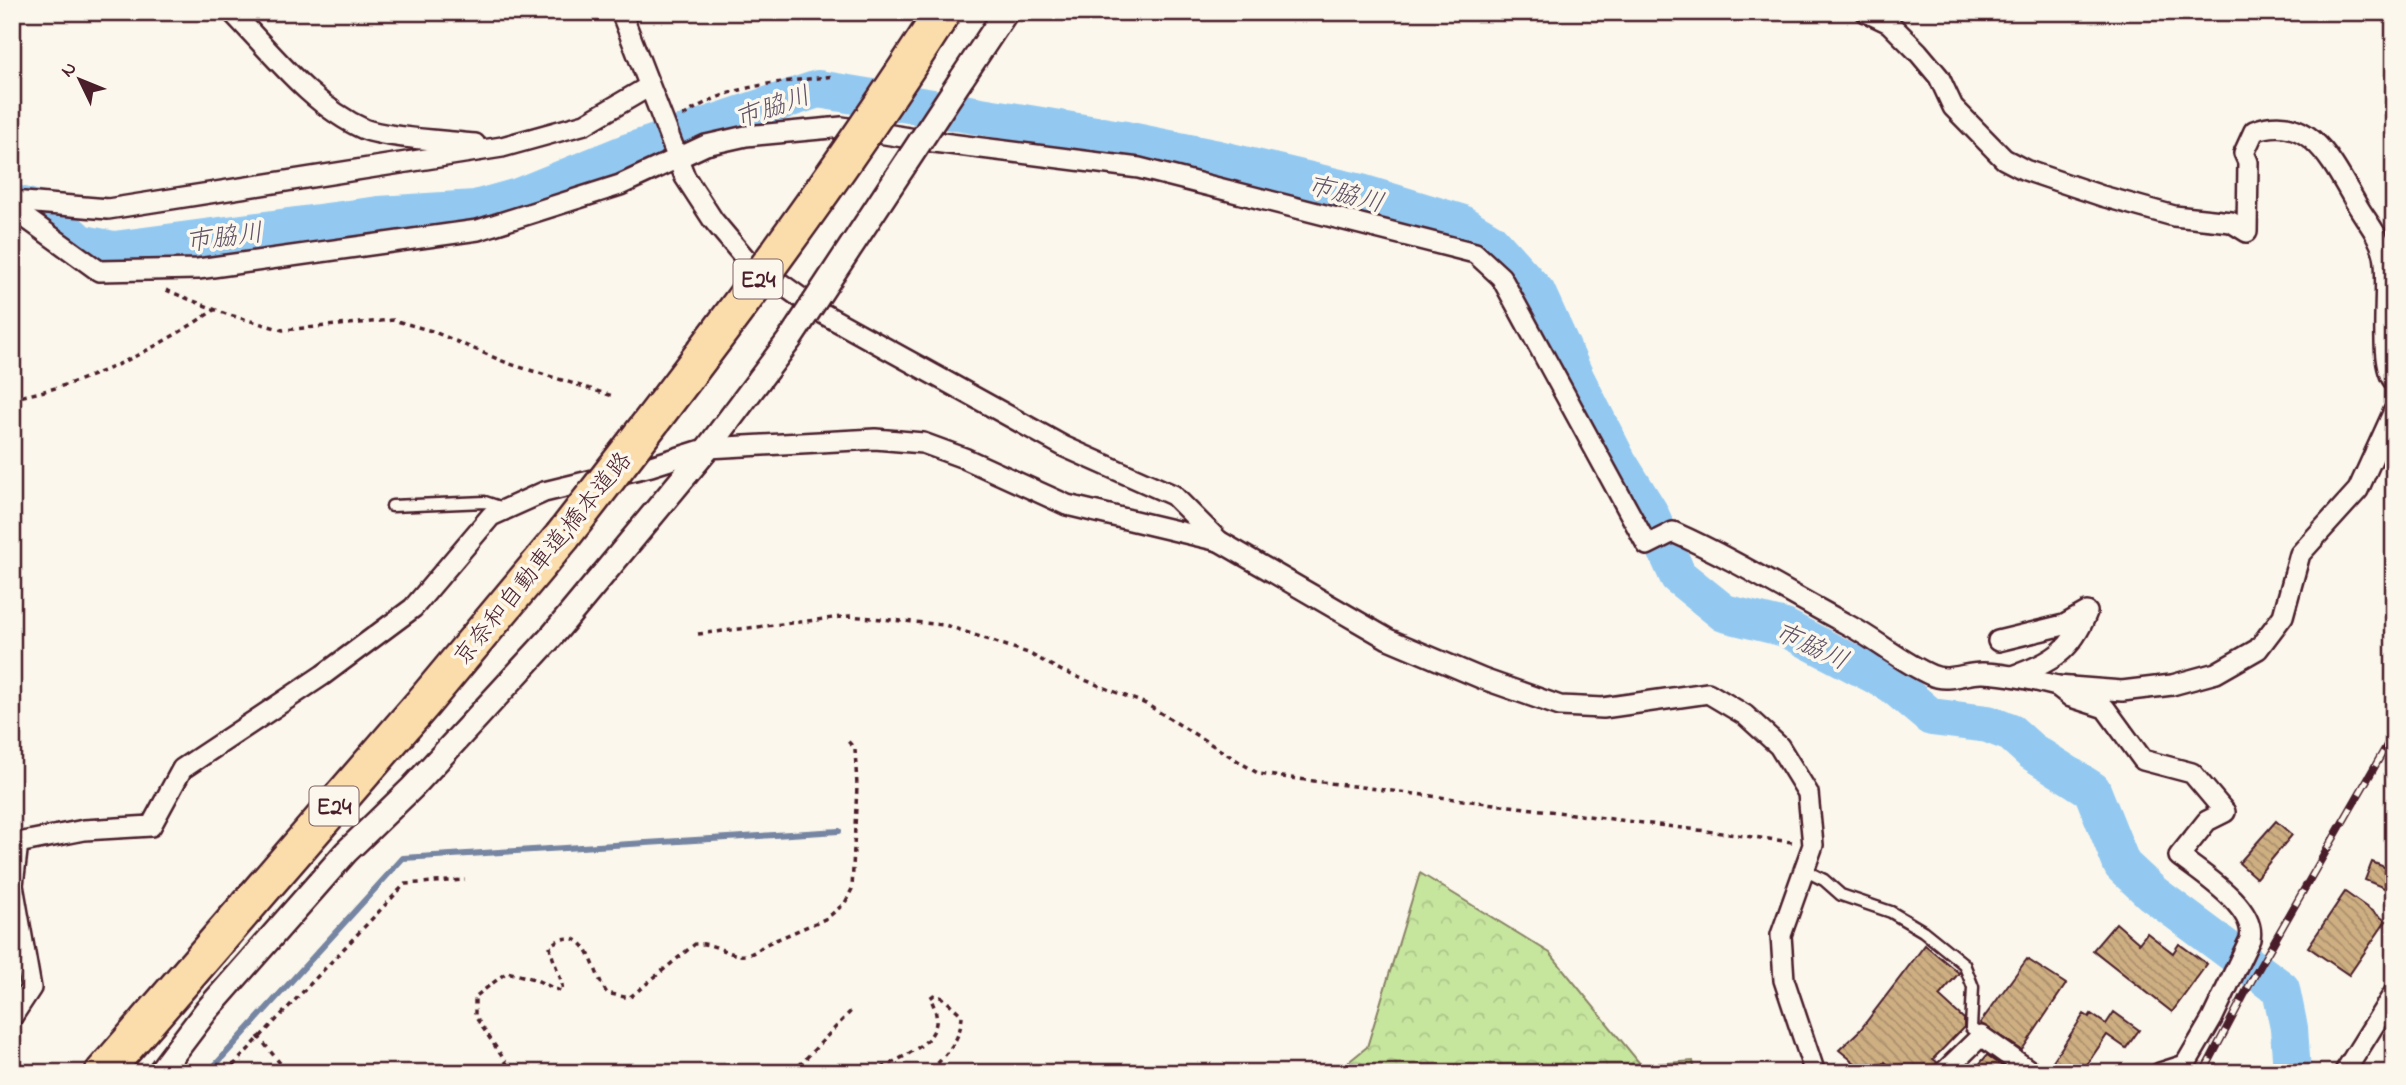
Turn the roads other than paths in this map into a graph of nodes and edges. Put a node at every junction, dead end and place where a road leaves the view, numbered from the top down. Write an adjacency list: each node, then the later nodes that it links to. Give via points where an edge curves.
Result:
1 (232, 12): 7 (street, via 297,80 365,130)
2 (621, 12): 6 (street)
3 (943, 12): 25 (highway, 京奈和自動車道;橋本道路 / E24, bridge, via 875,118 703,356 562,537)
4 (1006, 12): 13 (street, bridge, via 790,339)
5 (1866, 12): 11 (street, via 1889,23 1918,52 1939,77 1953,107 2004,159 2038,175 2142,208 2231,222 2247,232 2248,162 2244,153 2254,131 2269,125 2292,128 2317,142 2374,227 2384,256 2384,355 2387,375)
6 (648, 87): 7 (street, via 585,124); 8 (street)
7 (502, 147): 9 (street, via 108,209)
8 (677, 158): 10 (street, via 620,185 478,230 198,269 99,271); 16 (street, via 713,220 745,258 787,290 1065,447 1173,495); 18 (street, via 706,145 746,136 842,127 1139,168 1475,253 1501,277 1647,545 1673,532 1728,556 1934,676)
9 (12, 201)
10 (12, 208)
11 (2394, 381)
12 (2394, 411): 19 (street, via 2358,490 2300,554 2283,616 2258,649 2216,673 2172,685 2122,691)
13 (708, 448): 15 (street, via 544,492); 16 (street, via 875,439 923,443 1067,505); 26 (street, via 552,636 412,788 345,852 206,1011)
14 (392, 506): 15 (lane, via 485,502)
15 (506, 509): 22 (street, via 474,532 413,608 182,769 152,826 85,830 18,843 13,885 31,988)
16 (1219, 541): 20 (street, via 1388,639 1560,706 1603,708 1708,693 1745,715 1779,746 1808,793 1813,845)
17 (1998, 640): 18 (street, via 2064,625 2087,612 2079,633 2049,663)
18 (2013, 676): 19 (street)
19 (2057, 686): 24 (street, via 2071,697 2105,708 2143,760 2192,773 2225,812 2207,821 2179,856 2237,904 2252,929)
20 (1806, 871): 23 (lane, via 1841,895 1891,912 1964,964 1973,987 1971,1028); 27 (street, via 1781,935 1784,980)
21 (2394, 993): 31 (street)
22 (12, 1017)
23 (1981, 1036): 28 (street); 29 (street)
24 (2192, 1069): 30 (street)
25 (103, 1073)
26 (159, 1073)
27 (1815, 1073)
28 (1943, 1073)
29 (2034, 1073)
30 (2160, 1073)
31 (2344, 1073)

